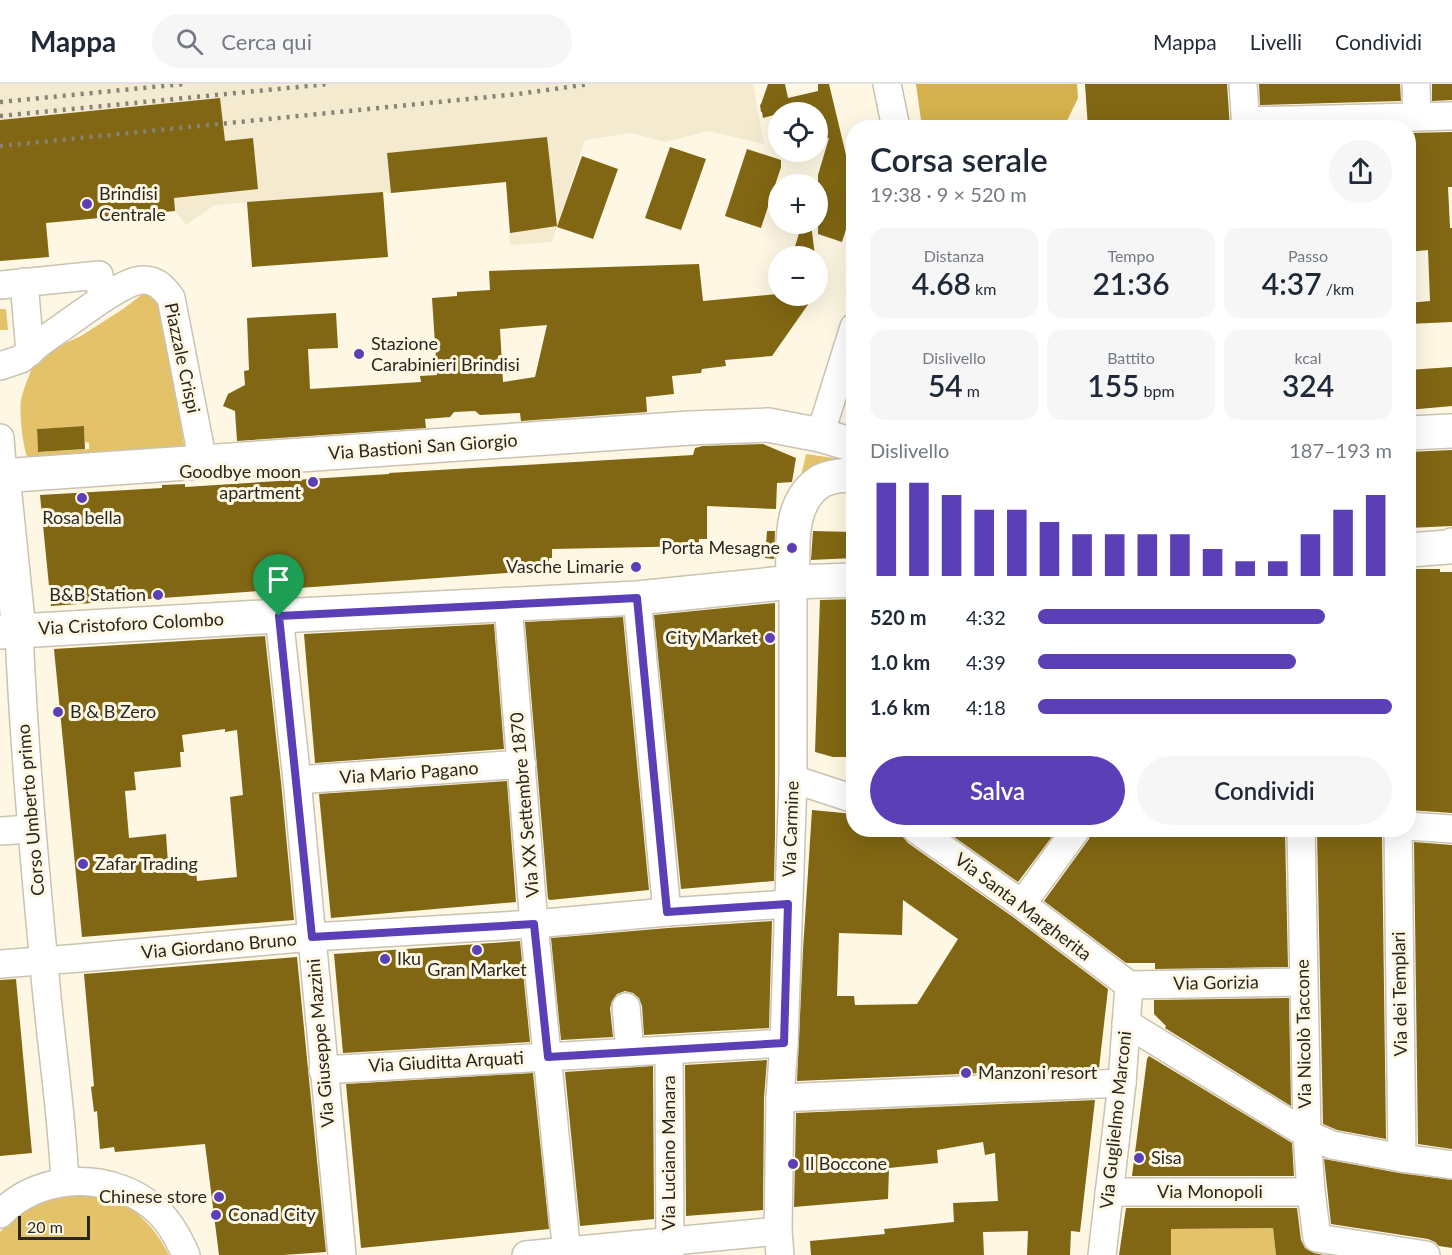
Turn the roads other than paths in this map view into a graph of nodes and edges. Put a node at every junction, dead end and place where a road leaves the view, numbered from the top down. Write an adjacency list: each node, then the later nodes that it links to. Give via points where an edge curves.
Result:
1 (888, 84): 6 (street)
2 (1244, 84): 7 (street)
3 (1416, 84): 5 (street)
4 (1452, 116): 5 (street)
5 (1417, 117): 8 (street)
6 (895, 120)
7 (1246, 120)
8 (1344, 120)
9 (12, 283): 10 (street, via 99,275); 11 (street)
10 (102, 299): 11 (street, Piazzale Crispi); 18 (street, Piazzale Crispi, via 138,279 158,284 171,298)
11 (30, 352): 12 (street, Piazzale Crispi)
12 (0, 366)
13 (846, 387): 17 (street)
14 (1452, 431): 15 (street)
15 (1416, 433)
16 (0, 438): 20 (street, Corso Umberto primo)
17 (839, 440): 18 (street, Via Bastioni San Giorgio, via 768,425)
18 (203, 462): 20 (street, Via Bastioni San Giorgio)
19 (845, 475): 24 (street, via 821,482 798,508 792,536)
20 (1, 476): 28 (street, Corso Umberto primo)
21 (1451, 547): 22 (street)
22 (1416, 549)
23 (846, 580): 24 (street, Via Cristoforo Colombo)
24 (793, 582): 25 (street, Via Cristoforo Colombo); 30 (street, Via Carmine)
25 (637, 598): 26 (street, Via Cristoforo Colombo); 43 (street)
26 (508, 606): 27 (street, Via Cristoforo Colombo); 29 (street, Via XX Settembre 1870)
27 (279, 616): 28 (street, Via Cristoforo Colombo); 31 (street, Via Giuseppe Mazzini)
28 (9, 632): 34 (street, Corso Umberto primo)
29 (522, 764): 31 (street, Via Mario Pagano); 44 (street, Via XX Settembre 1870)
30 (793, 779): 32 (street); 41 (street, Via Carmine)
31 (297, 780): 45 (street, Via Giuseppe Mazzini)
32 (846, 796)
33 (1416, 827): 35 (street)
34 (31, 829): 36 (street); 46 (street, Corso Umberto primo)
35 (1452, 829)
36 (0, 831)
37 (927, 837): 42 (street, Via Santa Margherita)
38 (1071, 837): 42 (street)
39 (1301, 837): 48 (street, Via Nicolò Taccone)
40 (1398, 837): 60 (street, Via dei Templari)
41 (788, 904): 43 (street, Via Giordano Bruno); 52 (street, Via Carmine)
42 (1022, 904): 49 (street, Via Santa Margherita)
43 (667, 912): 44 (street, Via Giordano Bruno)
44 (534, 924): 45 (street, Via Giordano Bruno); 55 (street, Via XX Settembre 1870)
45 (312, 937): 46 (street, Via Giordano Bruno); 56 (street, Via Giuseppe Mazzini)
46 (44, 960): 47 (street, Via Giordano Bruno); 62 (street, Corso Umberto primo)
47 (0, 964)
48 (1303, 982): 49 (street, Via Gorizia); 59 (street, Via Nicolò Taccone)
49 (1129, 985): 51 (street, Via Guglielmo Marconi)
50 (626, 1007): 54 (street)
51 (1126, 1023): 57 (street, Via Guglielmo Marconi); 59 (street)
52 (784, 1043): 53 (street, Via Giuditta Arquati); 58 (street, Via Carmine)
53 (669, 1050): 54 (street, Via Giuditta Arquati); 67 (street, Via Luciano Manara)
54 (630, 1052): 55 (street, Via Giuditta Arquati)
55 (548, 1057): 56 (street, Via Giuditta Arquati); 69 (street, Via XX Settembre 1870)
56 (323, 1070): 71 (street, Via Giuseppe Mazzini)
57 (1122, 1083): 58 (street); 63 (street, Via Guglielmo Marconi)
58 (780, 1098): 66 (street, Via Carmine)
59 (1306, 1134): 60 (street, via 1332,1145); 64 (street, Via Nicolò Taccone)
60 (1402, 1158): 61 (street)
61 (1452, 1165)
62 (65, 1182): 65 (street, via 32,1192); 70 (street, via 108,1184 147,1202 171,1226)
63 (1109, 1192): 64 (street, Via Monopoli); 73 (street, Via Guglielmo Marconi)
64 (1311, 1192): 68 (street, Via Nicolò Taccone, via 1317,1238)
65 (0, 1214)
66 (779, 1243): 67 (street)
67 (670, 1248): 69 (street)
68 (1368, 1251): 74 (street)
69 (567, 1254): 72 (street)
70 (186, 1255)
71 (342, 1255)
72 (526, 1255)
73 (1102, 1255)
74 (1426, 1255)

